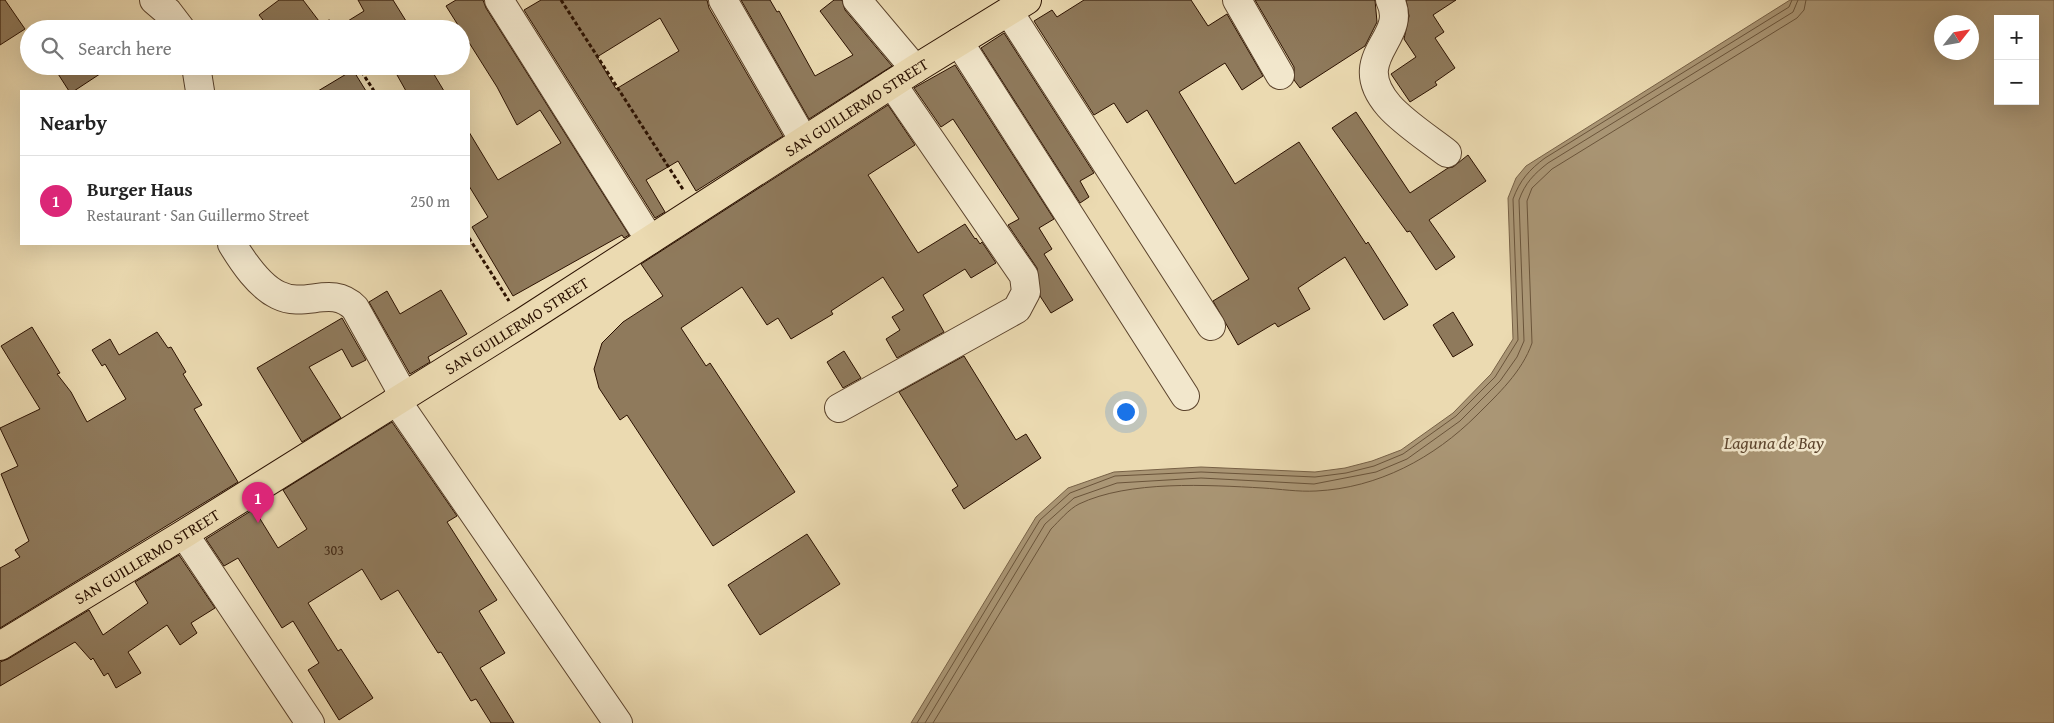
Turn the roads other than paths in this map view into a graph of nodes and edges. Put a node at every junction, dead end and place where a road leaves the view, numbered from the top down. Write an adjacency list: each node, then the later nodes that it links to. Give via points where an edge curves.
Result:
1 (154, 0): 8 (street)
2 (499, 0): 17 (street)
3 (723, 0): 15 (street)
4 (857, 0): 10 (street)
5 (1237, 0): 11 (street)
6 (1390, 0): 16 (street, via 1395,9 1395,22 1375,58 1373,75 1390,106)
7 (1018, 6): 9 (main road, SAN GUILLERMO STREET); 19 (street)
8 (174, 20)
9 (959, 42): 10 (main road, SAN GUILLERMO STREET); 20 (street)
10 (915, 69): 13 (main road, SAN GUILLERMO STREET)
11 (1280, 74)
12 (197, 75): 14 (street)
13 (892, 84): 15 (main road, SAN GUILLERMO STREET); 22 (street, via 1024,276 1026,292 1017,309)
14 (200, 90)
15 (804, 141): 17 (main road, SAN GUILLERMO STREET)
16 (1447, 153)
17 (650, 240): 21 (main road, SAN GUILLERMO STREET)
18 (233, 245): 21 (street, via 261,282 278,295 292,299 337,296 347,300 355,308)
19 (1211, 326)
20 (1185, 396)
21 (400, 398): 24 (main road, SAN GUILLERMO STREET); 26 (street)
22 (839, 408)
23 (192, 546): 25 (street)
24 (0, 646)
25 (310, 723)
26 (618, 723)

